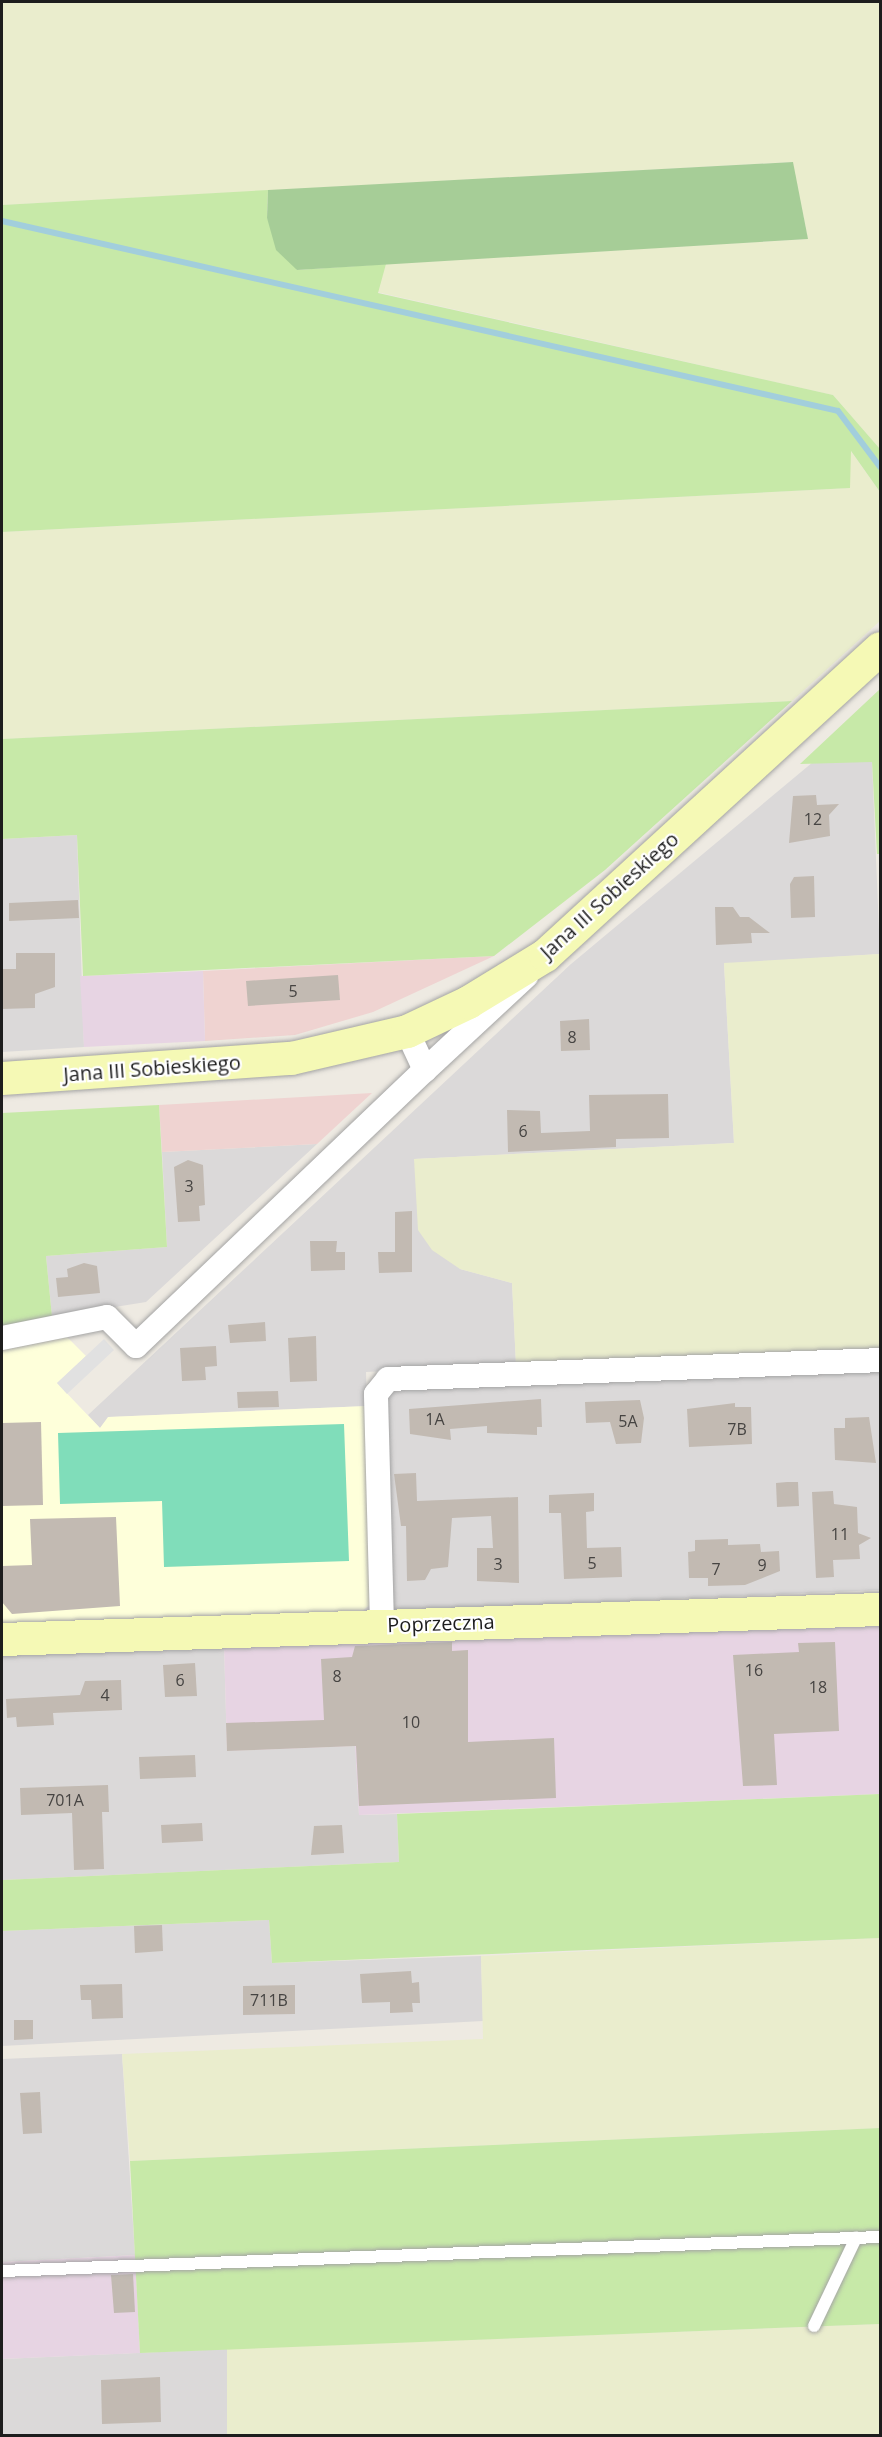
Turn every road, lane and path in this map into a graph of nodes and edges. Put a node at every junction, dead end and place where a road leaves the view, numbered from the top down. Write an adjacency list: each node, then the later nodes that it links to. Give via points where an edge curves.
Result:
1 (880, 648): 2 (main road, Jana III Sobieskiego)
2 (544, 955): 3 (main road, Jana III Sobieskiego); 4 (street, via 499,1005)
3 (407, 1031): 4 (street); 5 (main road, Jana III Sobieskiego, via 291,1058)
4 (425, 1070): 6 (street, via 136,1346 107,1317)
5 (2, 1078)
6 (2, 1338)
7 (880, 1360): 9 (street, via 388,1379 376,1394)
8 (880, 1609): 9 (main road, Poprzeczna)
9 (382, 1624): 10 (main road, Poprzeczna)
10 (2, 1639)
11 (880, 2237): 12 (lane)
12 (856, 2238): 13 (lane); 14 (lane)
13 (2, 2271)
14 (814, 2326)

